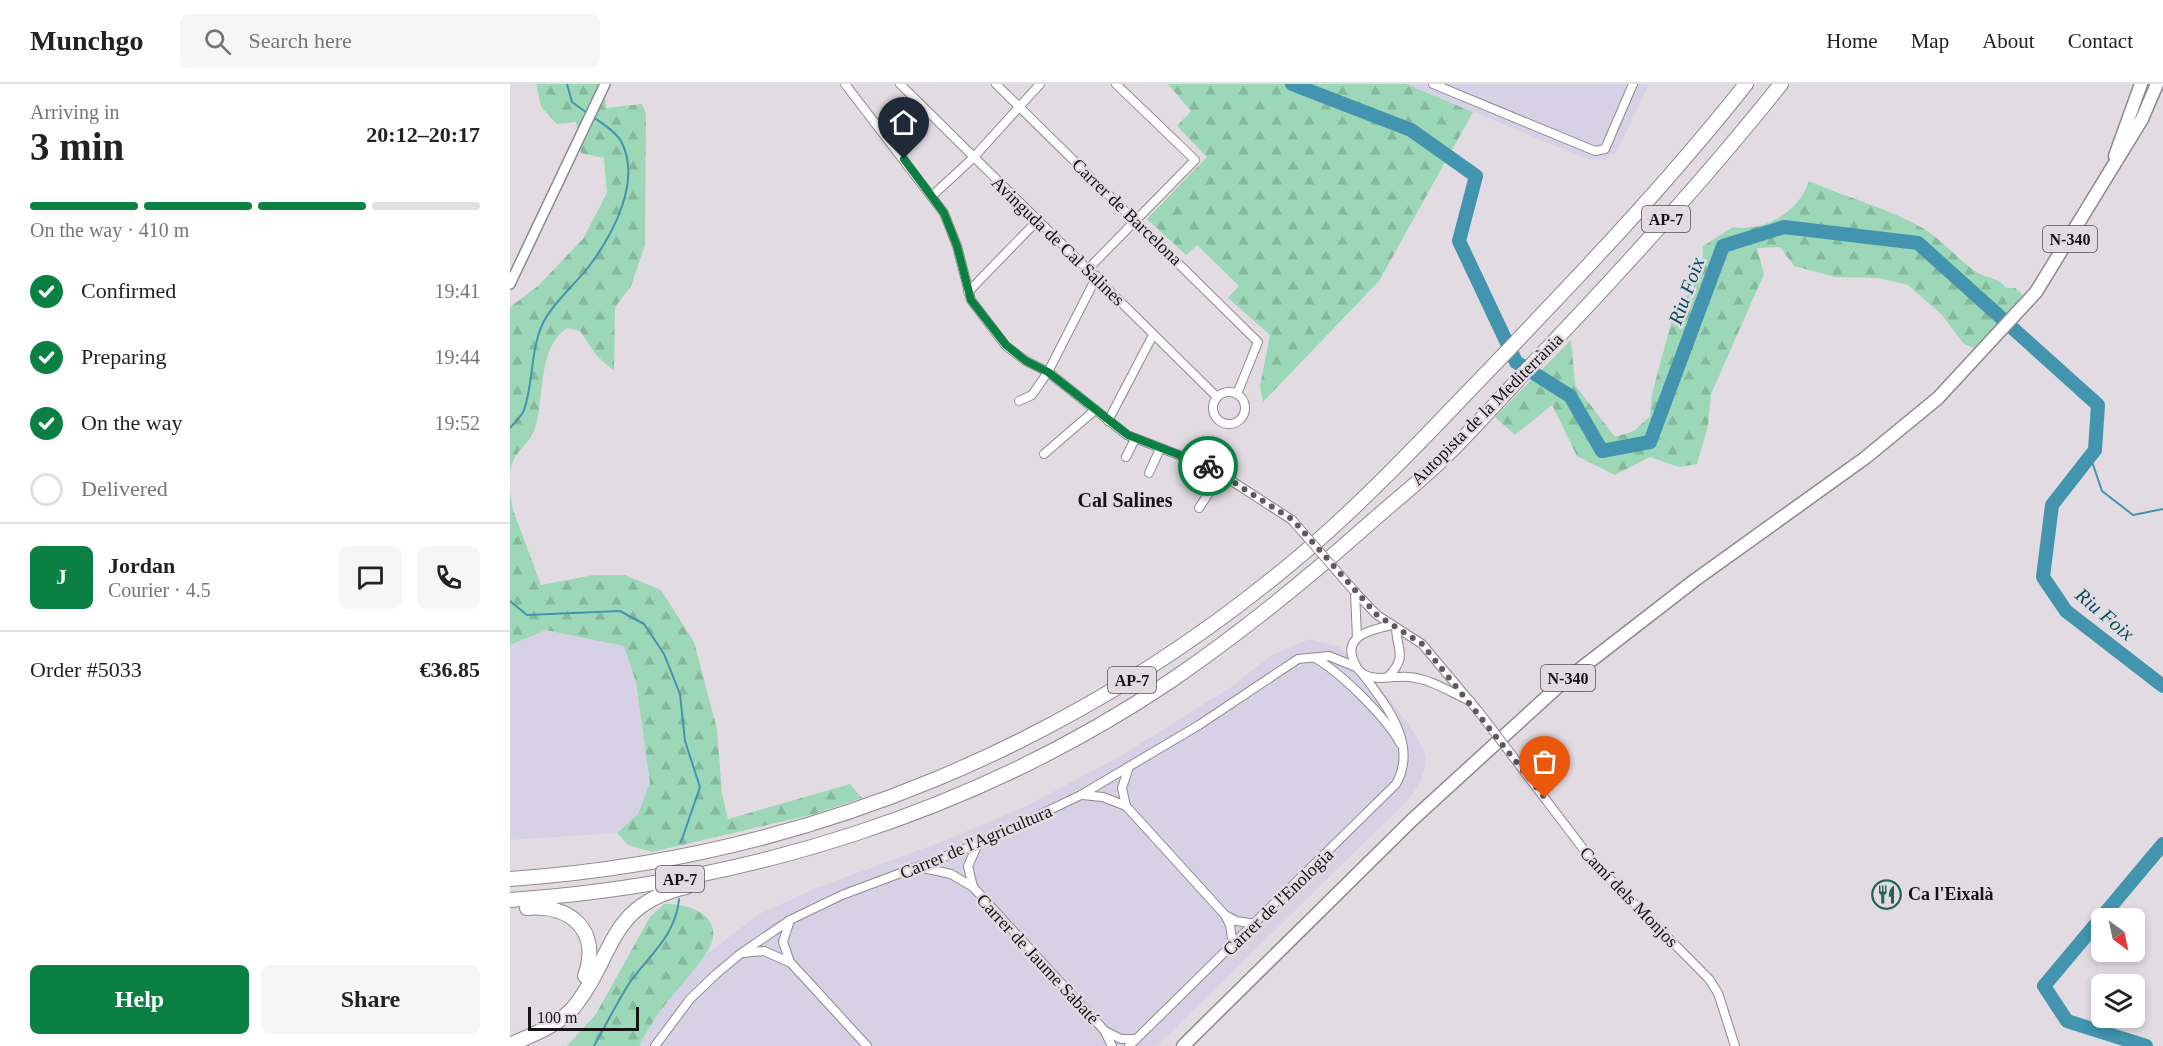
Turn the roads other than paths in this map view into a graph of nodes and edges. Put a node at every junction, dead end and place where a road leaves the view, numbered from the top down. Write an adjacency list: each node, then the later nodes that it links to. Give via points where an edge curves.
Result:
1 (605, 84): 22 (street)
2 (846, 84): 17 (street, Camí dels Monjos)
3 (900, 84): 15 (street, Avinguda de Cal Salines)
4 (996, 84): 14 (street, Carrer de Barcelona)
5 (1040, 84): 14 (street)
6 (1116, 84): 18 (street, via 1195,160)
7 (1433, 84): 8 (street, via 1595,151 1605,149)
8 (1633, 84)
9 (1746, 84): 52 (highway, Autopista de la Mediterrània / AP-7, via 1596,261 1342,519 1271,580 1174,653 1054,725 919,788 804,828 647,864)
10 (1781, 84): 49 (highway, Autopista de la Mediterrània / AP-7, via 1621,272 1445,457 1263,614 1170,681 1089,730 943,801)
11 (2141, 84): 16 (highway)
12 (2149, 84): 16 (highway, N-340)
13 (2157, 84): 16 (highway, via 2142,119)
14 (1019, 107): 15 (street); 18 (street, Carrer de Barcelona)
15 (973, 158): 17 (street); 19 (street, Avinguda de Cal Salines)
16 (2110, 173): 70 (highway, N-340, via 2036,292 1938,398 1865,458 1695,580 1562,683 1412,820)
17 (933, 195): 23 (street, Camí dels Monjos, via 950,225)
18 (1135, 219): 20 (street); 26 (street, Carrer de Barcelona, via 1258,342)
19 (1038, 220): 20 (street, Avinguda de Cal Salines); 23 (street)
20 (1089, 268): 21 (street, Avinguda de Cal Salines)
21 (1097, 276): 24 (street, Avinguda de Cal Salines); 25 (street)
22 (510, 284)
23 (968, 292): 25 (street, Camí dels Monjos, via 975,308 1006,345)
24 (1153, 335): 27 (street, Avinguda de Cal Salines); 30 (street)
25 (1048, 372): 28 (street, via 1032,394); 29 (street, Camí dels Monjos)
26 (1237, 394): 27 (street, via 1230,392); 27 (street, via 1243,399 1245,413 1230,425 1214,416)
27 (1217, 398)
28 (1019, 401)
29 (1094, 411): 30 (street, Camí dels Monjos); 33 (street)
30 (1108, 421): 31 (street, Camí dels Monjos)
31 (1135, 439): 32 (street, Camí dels Monjos); 34 (street)
32 (1160, 449): 35 (street); 36 (street, Camí dels Monjos)
33 (1044, 454)
34 (1126, 457)
35 (1149, 473)
36 (1221, 474): 37 (street); 38 (street, Camí dels Monjos, bridge, via 1293,520)
37 (1199, 508)
38 (1355, 592): 39 (street, Camí dels Monjos); 40 (street)
39 (1394, 626): 40 (street, via 1364,632); 43 (street, via 1402,652 1396,669); 44 (street, Camí dels Monjos, via 1422,644)
40 (1357, 638): 42 (street, via 1351,654)
41 (1315, 658): 42 (street, via 1329,656); 45 (street, via 1338,672); 46 (street, Carrer de l'Agricultura, via 1298,659 1280,668)
42 (1359, 670): 43 (street, via 1371,677); 45 (street, Carrer de l'Enologia, via 1400,728)
43 (1388, 677): 44 (street, via 1431,681)
44 (1470, 701): 71 (street, Camí dels Monjos, bridge, via 1585,854 1709,979 1718,993)
45 (1401, 745): 58 (street, Carrer de l'Enologia, via 1402,771 1396,784)
46 (1128, 770): 47 (street, Carrer de l'Agricultura); 48 (street, via 1122,788)
47 (1081, 795): 48 (street, via 1103,797); 50 (street, Carrer de l'Agricultura)
48 (1126, 806): 56 (street)
49 (846, 837): 54 (highway, Autopista de la Mediterrània / AP-7, via 689,878 595,893); 65 (highway, via 777,866 667,892 650,900 622,923 573,1008 547,1028)
50 (978, 844): 51 (street, Carrer de l'Agricultura); 53 (street, Carrer de Jaume Sabaté, via 968,866)
51 (921, 867): 53 (street, Carrer de Jaume Sabaté, via 951,874); 57 (street, Carrer de l'Agricultura, via 842,895)
52 (510, 879)
53 (973, 887): 62 (street, Carrer de Jaume Sabaté)
54 (510, 900)
55 (510, 908): 63 (highway, via 549,908 569,915 585,932 590,957 581,987 565,1009)
56 (1225, 915): 58 (street); 59 (street)
57 (790, 920): 60 (street, Carrer de l'Agricultura); 61 (street, via 783,942)
58 (1256, 924): 59 (street, Carrer de l'Enologia)
59 (1233, 946): 64 (street, Carrer de l'Enologia)
60 (740, 954): 61 (street, via 764,951); 66 (street, Carrer de l'Agricultura, via 690,999)
61 (790, 963): 67 (street)
62 (1104, 1030): 64 (street, Carrer de Jaume Sabaté, via 1120,1039); 68 (street, Carrer de Jaume Sabaté)
63 (510, 1039)
64 (1137, 1039): 69 (street, Carrer de l'Enologia)
65 (510, 1045)
66 (655, 1046)
67 (867, 1046)
68 (1112, 1046)
69 (1129, 1046)
70 (1184, 1046)
71 (1734, 1046)

